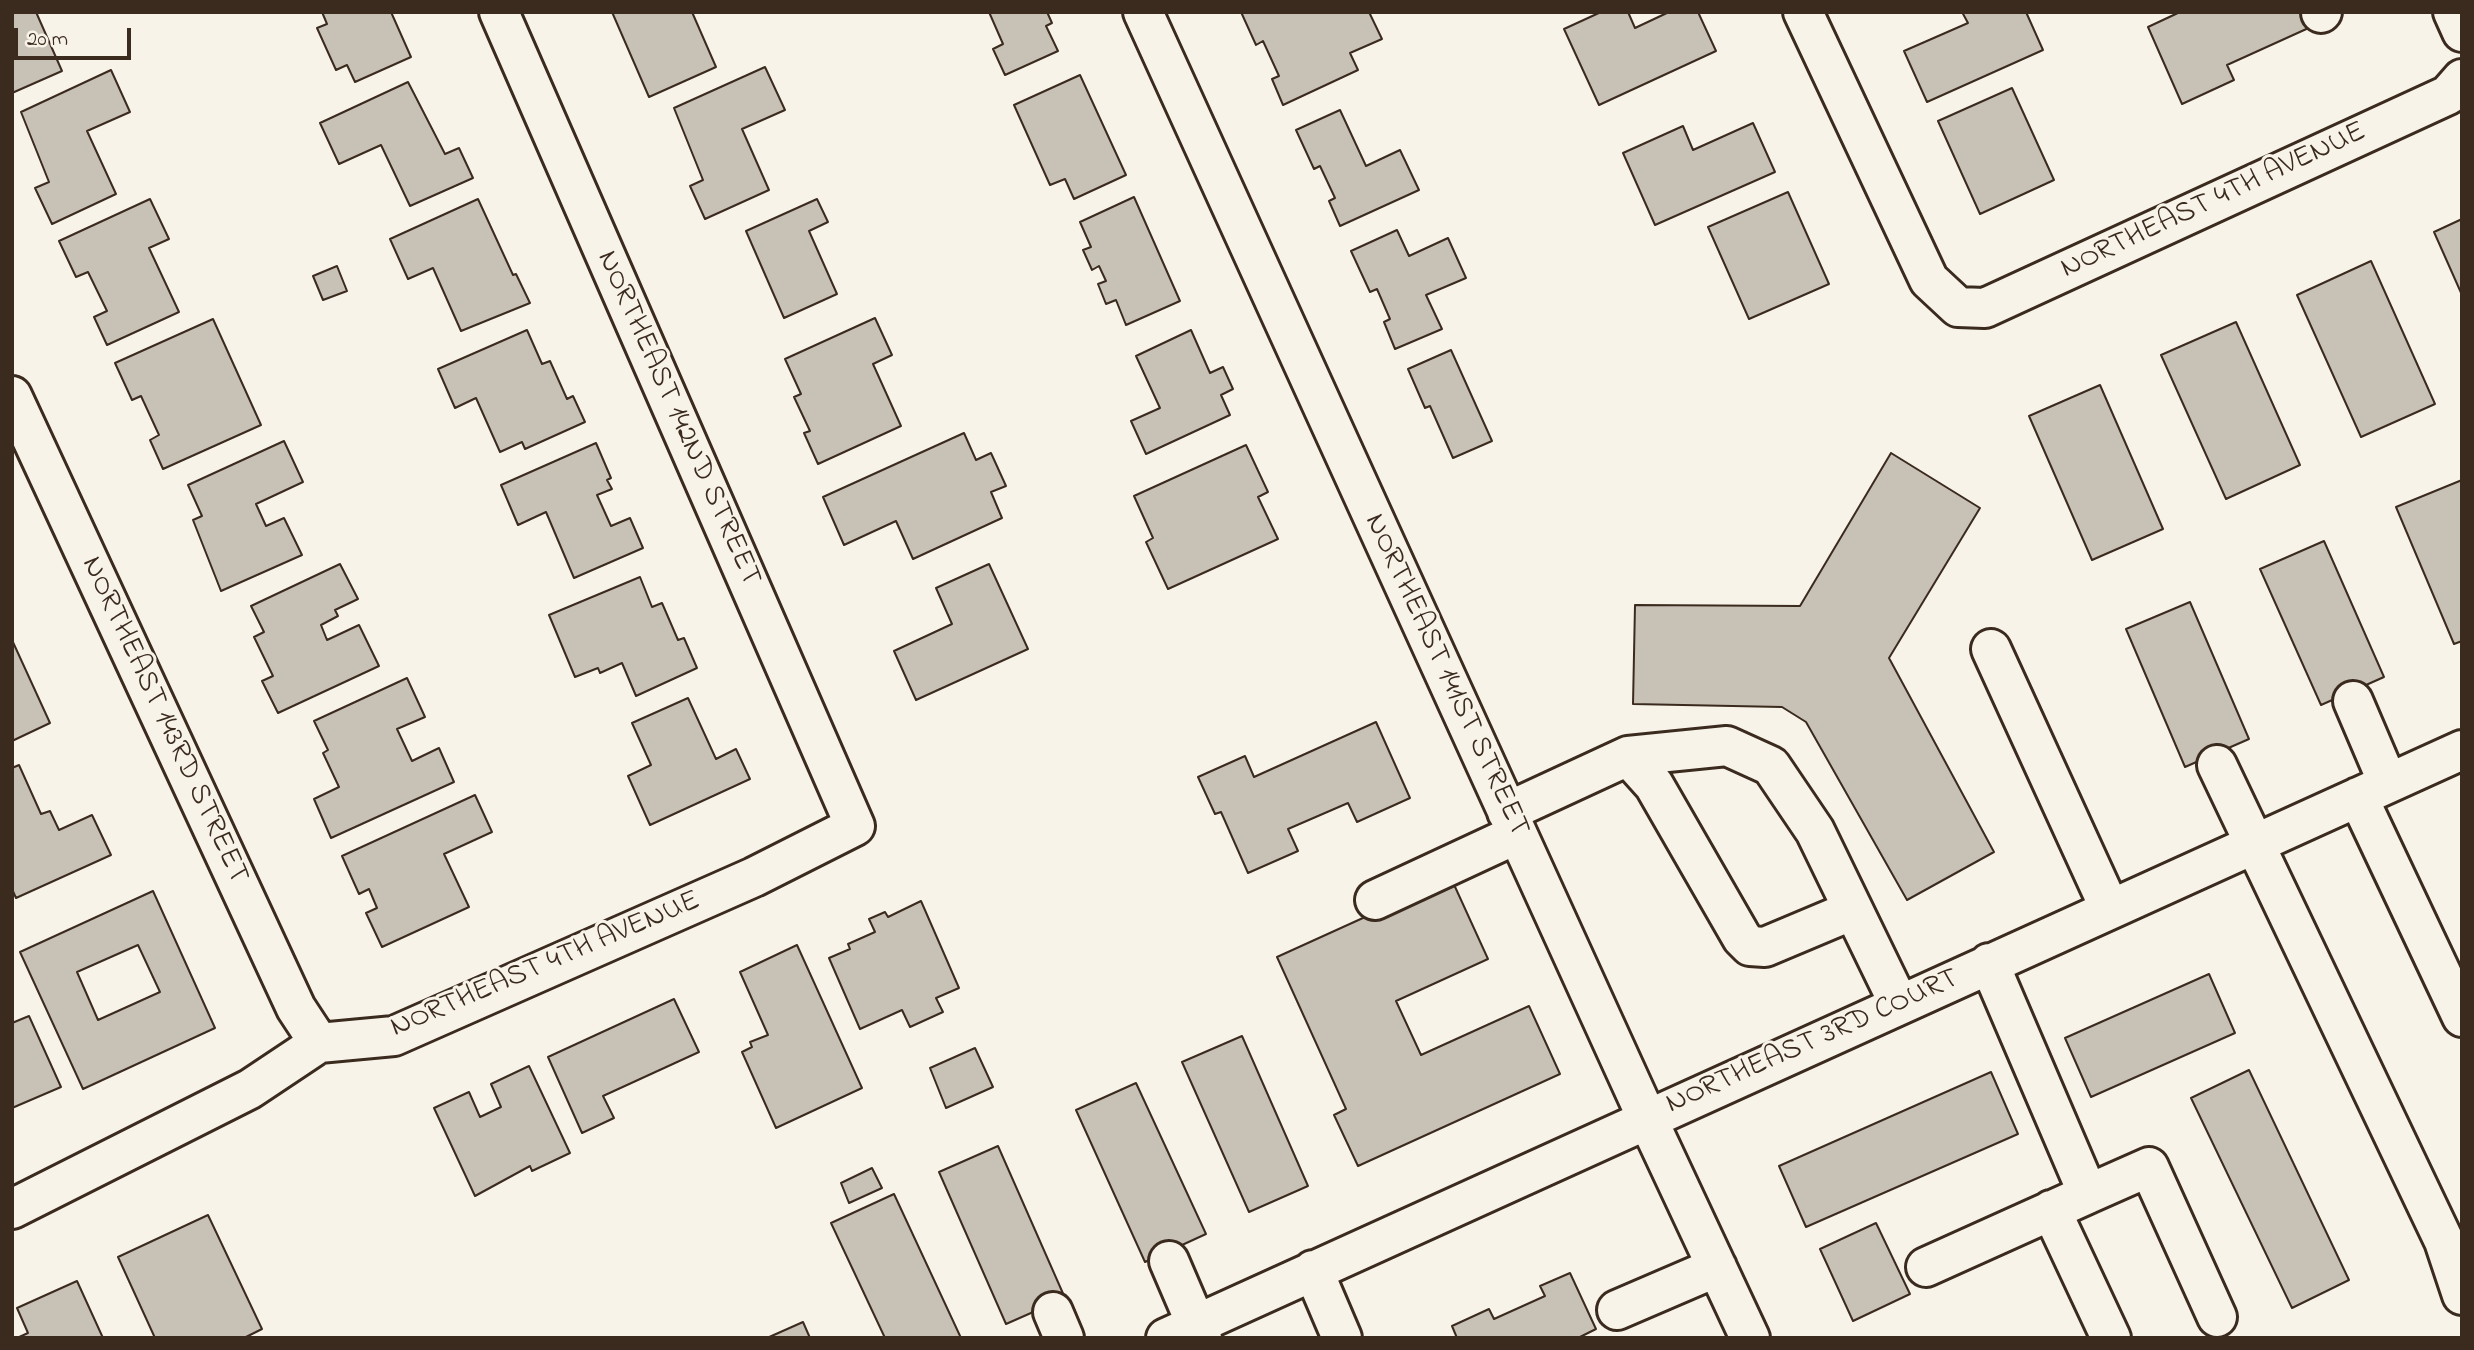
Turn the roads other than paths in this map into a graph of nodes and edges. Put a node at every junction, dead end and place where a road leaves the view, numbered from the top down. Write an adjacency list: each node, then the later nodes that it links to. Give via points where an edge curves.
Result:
1 (499, 12): 15 (street, NORTHEAST 142ND STREET)
2 (1143, 12): 14 (street, NORTHEAST 141ST STREET)
3 (1803, 12): 6 (street, NORTHEAST 4TH AVENUE, via 1929,280 1958,307 1985,308 2448,95)
4 (2453, 12): 5 (street)
5 (2462, 32)
6 (2462, 79)
7 (12, 396): 23 (street, NORTHEAST 143RD STREET, via 296,1008)
8 (1991, 649): 18 (street)
9 (2353, 701): 13 (street)
10 (2462, 750): 13 (street, NORTHEAST 3RD COURT)
11 (1628, 756): 14 (street); 19 (street, via 1727,746 1771,766 1815,831); 19 (street, via 1654,785 1742,938 1751,946 1765,947)
12 (2217, 765): 16 (street)
13 (2373, 790): 16 (street, NORTHEAST 3RD COURT); 22 (street, via 2393,871)
14 (1512, 823): 17 (street); 24 (street, NORTHEAST 141ST STREET)
15 (855, 826): 23 (street, NORTHEAST 4TH AVENUE, via 754,877 394,1036)
16 (2255, 845): 18 (street, NORTHEAST 3RD COURT); 28 (street)
17 (1375, 900)
18 (2110, 909): 20 (street, NORTHEAST 3RD COURT)
19 (1853, 910): 21 (street)
20 (1989, 964): 21 (street, NORTHEAST 3RD COURT); 25 (street)
21 (1899, 1004): 24 (street, NORTHEAST 3RD COURT)
22 (2462, 1017)
23 (319, 1043): 26 (street, NORTHEAST 4TH AVENUE, via 250,1089)
24 (1647, 1118): 30 (street, NORTHEAST 141ST STREET); 32 (street, NORTHEAST 3RD COURT)
25 (2088, 1194): 27 (street); 35 (street, via 2148,1167)
26 (12, 1209)
27 (2051, 1210): 31 (street); 39 (street)
28 (2453, 1236): 33 (street)
29 (1169, 1261): 36 (street)
30 (1717, 1267): 34 (street); 38 (street, NORTHEAST 141ST STREET)
31 (1926, 1267)
32 (1312, 1270): 36 (street, NORTHEAST 3RD COURT); 37 (street)
33 (2462, 1294)
34 (1617, 1310)
35 (2217, 1317)
36 (1188, 1333)
37 (1342, 1338)
38 (1750, 1338)
39 (2111, 1338)

